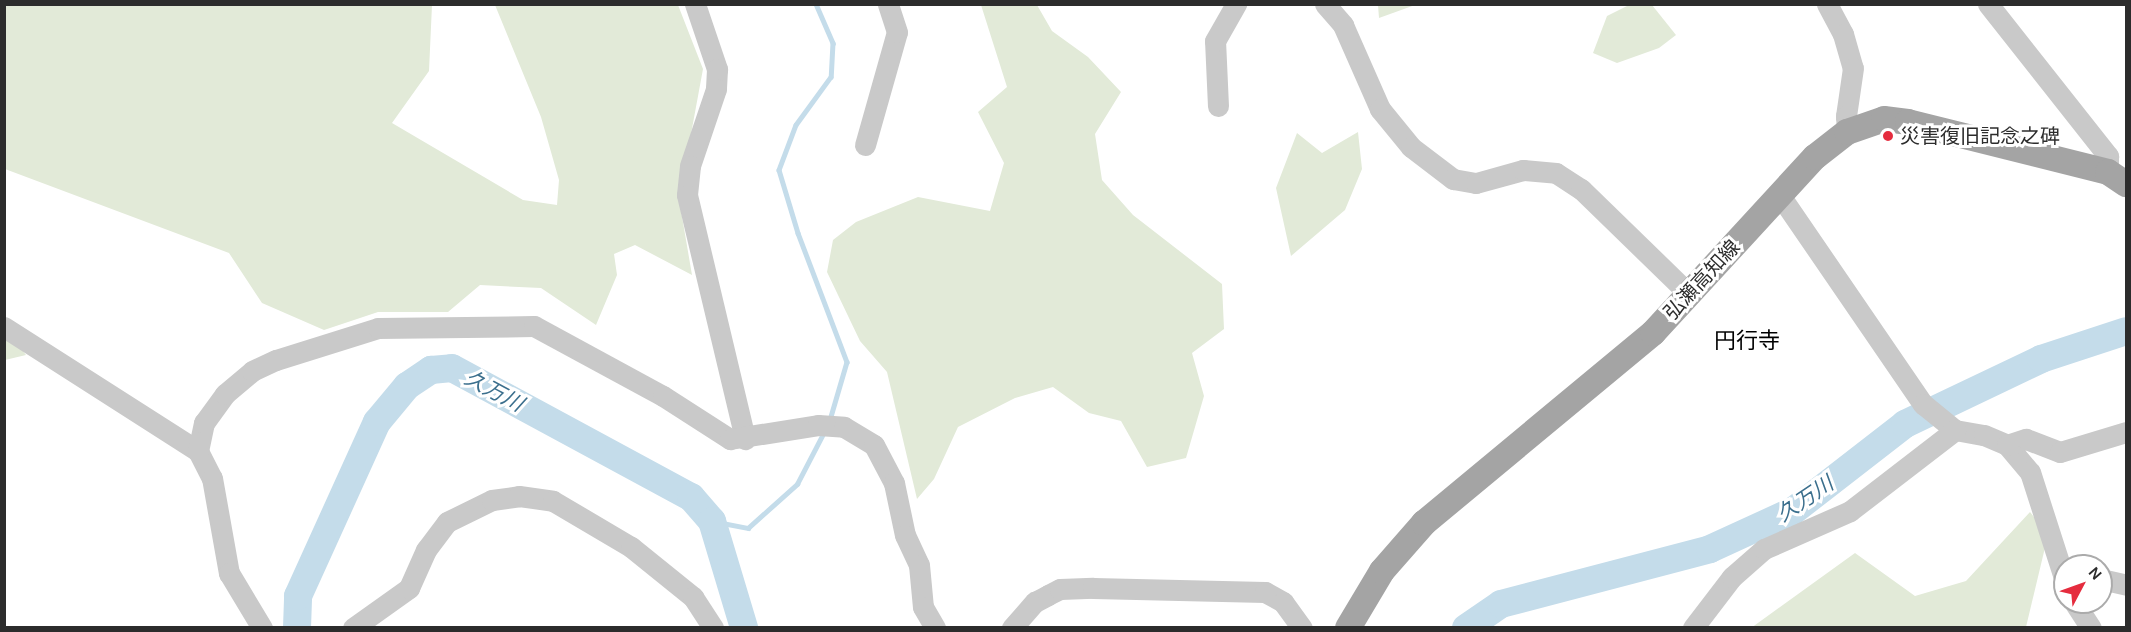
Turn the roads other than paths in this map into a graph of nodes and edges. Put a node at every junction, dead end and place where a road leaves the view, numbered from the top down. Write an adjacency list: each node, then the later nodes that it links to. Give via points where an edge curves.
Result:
1 (695, 4): 16 (street, via 717,69 716,89 690,166 687,195)
2 (888, 4): 9 (street, via 897,32)
3 (1236, 4): 7 (street, via 1215,41)
4 (1325, 4): 12 (street, via 1343,25 1380,109 1411,147 1453,179 1476,183 1523,170 1556,173 1581,189)
5 (1827, 4): 8 (street, via 1843,34 1853,68 1846,116)
6 (1988, 4): 10 (street, via 2108,156)
7 (1218, 106)
8 (1848, 132): 10 (main road, 弘瀬高知線, via 1884,119 1908,123); 11 (main road, 弘瀬高知線, via 1815,157)
9 (865, 145)
10 (2117, 178)
11 (1779, 194): 12 (main road, 弘瀬高知線); 14 (street)
12 (1689, 295): 27 (main road, 弘瀬高知線, via 1584,393 1424,523 1382,571)
13 (4, 327): 18 (street)
14 (1939, 417): 17 (street); 28 (street, via 1850,511 1764,549 1732,577)
15 (2127, 432): 17 (street, via 2060,452 2026,439)
16 (744, 439): 18 (street, via 730,438 663,396 534,327 450,325 378,328 252,371 225,394 204,423); 24 (street, via 818,425 844,427 874,445 894,483 904,535 919,565 923,607)
17 (2007, 445): 19 (street, via 2030,471)
18 (198, 451): 21 (street, via 212,478 229,573)
19 (2059, 554)
20 (2082, 614): 29 (street)
21 (262, 627)
22 (353, 627): 23 (street, via 409,588 426,550 447,522 492,500 519,496 553,501 631,548 693,597)
23 (713, 627)
24 (935, 627)
25 (1012, 627): 26 (street, via 1035,602 1060,589 1104,588 1265,592 1283,602)
26 (1302, 627)
27 (1348, 627)
28 (1693, 627)
29 (2091, 627)

